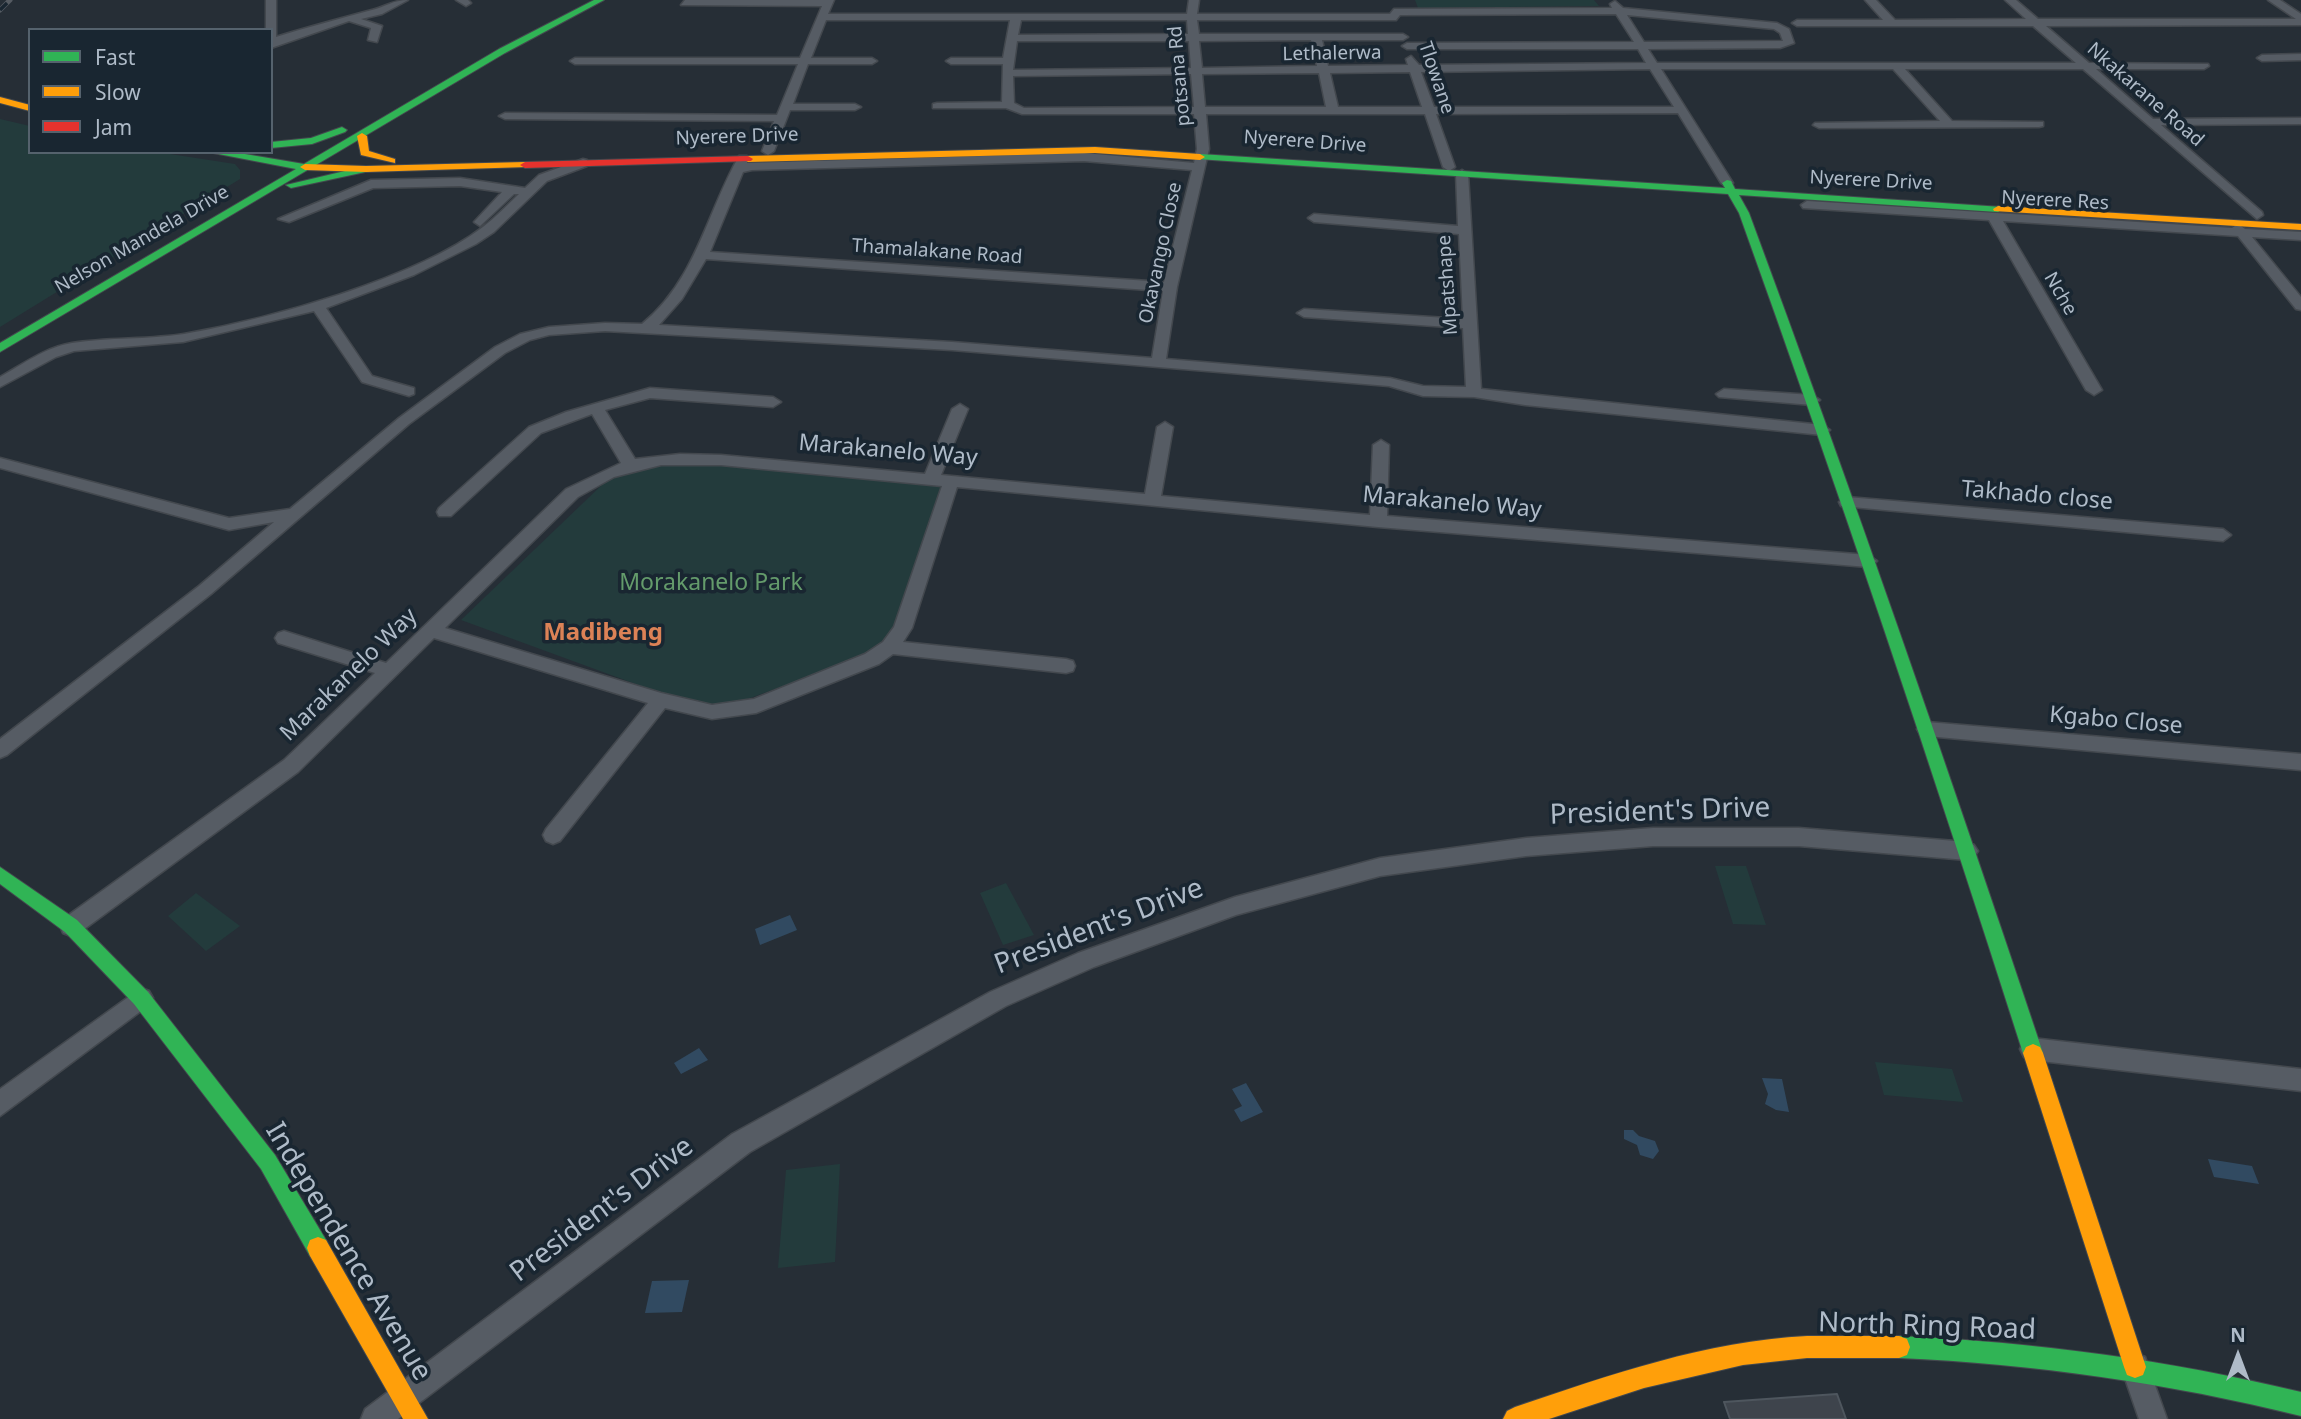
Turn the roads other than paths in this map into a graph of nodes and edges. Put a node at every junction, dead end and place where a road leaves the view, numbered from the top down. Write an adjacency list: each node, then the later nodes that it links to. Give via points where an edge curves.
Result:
1 (271, 0): 23 (street)
2 (402, 0): 18 (street)
3 (587, 0): 64 (main road)
4 (600, 0): 65 (main road)
5 (1194, 0): 15 (street, potsana Rd)
6 (1390, 0): 14 (street, Tlowane)
7 (1613, 0): 13 (street)
8 (1870, 0): 20 (street)
9 (2010, 0): 21 (street, Nkakarane Road)
10 (2273, 0): 19 (street)
11 (829, 2): 12 (street); 17 (street)
12 (685, 3)
13 (1619, 11): 14 (street); 30 (street); 30 (street, via 1777,26 1786,31 1789,40 1780,45)
14 (1395, 15): 15 (street); 28 (street, Tlowane)
15 (1192, 16): 16 (street); 25 (street, potsana Rd)
16 (1016, 17): 17 (street, via 1003,13); 24 (street)
17 (822, 18): 34 (street)
18 (350, 19): 27 (street, via 377,26); 29 (street)
19 (2301, 20): 21 (street)
20 (1891, 22): 21 (street); 22 (street)
21 (2034, 22): 40 (street, Nkakarane Road)
22 (1797, 23)
23 (272, 28)
24 (1012, 38): 25 (street); 37 (street)
25 (1194, 38): 26 (street); 44 (street, potsana Rd)
26 (1316, 38): 28 (street); 43 (street)
27 (373, 40)
28 (1405, 41): 30 (street); 42 (street, Tlowane)
29 (273, 44)
30 (1642, 44): 38 (street)
31 (2301, 57): 32 (street)
32 (2262, 58)
33 (575, 61): 34 (street)
34 (804, 61): 35 (street); 56 (street)
35 (872, 61)
36 (951, 61): 37 (street)
37 (1008, 61): 45 (street)
38 (1657, 66): 39 (street, Lethalerwa); 42 (street, Lethalerwa); 52 (street)
39 (1896, 66): 40 (street, Lethalerwa); 61 (street)
40 (2085, 66): 41 (street, Lethalerwa); 60 (street, Nkakarane Road)
41 (2204, 66)
42 (1415, 70): 43 (street, Lethalerwa); 55 (street, Tlowane)
43 (1323, 71): 44 (street, Lethalerwa); 54 (street)
44 (1197, 72): 45 (street, Lethalerwa); 53 (street, potsana Rd)
45 (1007, 73): 47 (street)
46 (0, 100): 49 (main road)
47 (1008, 105): 48 (street); 53 (street, via 1022,111)
48 (937, 106)
49 (28, 107)
50 (855, 107): 56 (street)
51 (0, 109): 57 (main road)
52 (1680, 110): 55 (street); 80 (street)
53 (1202, 111): 54 (street); 71 (street, potsana Rd)
54 (1333, 111): 55 (street)
55 (1430, 111): 77 (street, Tlowane)
56 (782, 112): 58 (street); 67 (street)
57 (28, 116)
58 (505, 116)
59 (2301, 121): 60 (street)
60 (2149, 122): 83 (street, Nkakarane Road)
61 (1948, 123): 62 (street); 63 (street)
62 (2039, 124)
63 (1819, 125)
64 (342, 130): 66 (main road, via 312,141); 72 (main road)
65 (363, 132): 72 (main road); 73 (main road, via 364,153)
66 (273, 145)
67 (768, 151): 71 (main road, Nyerere Drive, via 1052,142); 73 (main road, Nyerere Drive)
68 (273, 153): 72 (main road)
69 (222, 154): 78 (main road, via 256,164)
70 (229, 154): 72 (main road)
71 (1201, 158): 74 (main road, Nyerere Drive, via 1057,150); 77 (main road, Nyerere Drive); 93 (street, Okavango Close)
72 (301, 161): 73 (main road, Nyerere Drive); 75 (main road, Nyerere Drive); 78 (main road, Nelson Mandela Drive)
73 (392, 161)
74 (741, 164): 76 (main road, Nyerere Drive, via 583,163); 92 (street)
75 (366, 169): 76 (main road, Nyerere Drive); 78 (main road)
76 (540, 171): 81 (street)
77 (1455, 171): 80 (main road, Nyerere Drive); 90 (street, Mpatshape)
78 (252, 185): 100 (main road, Nelson Mandela Drive); 101 (main road, Nelson Mandela Drive)
79 (512, 189): 81 (street); 87 (street, via 460,182 371,184); 99 (street, via 483,220 447,244 381,274 262,310 181,325)
80 (1730, 189): 83 (main road, Nyerere Drive); 88 (main road, Nyerere Drive); 108 (main road, via 1744,213)
81 (530, 193): 94 (street, via 471,241 409,272)
82 (1807, 205): 84 (street, Nyerere Res)
83 (2257, 215): 86 (main road, Nyerere Drive)
84 (1993, 217): 88 (street, Nyerere Res); 104 (street, Nche)
85 (1314, 218): 90 (street)
86 (2301, 218)
87 (284, 219)
88 (2237, 227): 89 (main road, Nyerere Drive); 91 (street, Nyerere Res); 95 (street)
89 (2301, 227)
90 (1463, 230): 97 (street, Mpatshape)
91 (2301, 236)
92 (701, 255): 93 (street, Thamalakane Road); 98 (street, via 667,309)
93 (1170, 287): 102 (street, Okavango Close)
94 (318, 306): 103 (street, via 212,333 72,347); 105 (street, via 367,379)
95 (2301, 306)
96 (1304, 313): 97 (street)
97 (1469, 324): 106 (street, Mpatshape)
98 (645, 329): 102 (street, via 841,338); 122 (street, via 549,331 500,350 404,421)
99 (101, 331)
100 (0, 332)
101 (0, 348)
102 (1158, 365): 106 (street)
103 (0, 383)
104 (2094, 390)
105 (409, 391)
106 (1474, 392): 113 (street)
107 (1724, 394): 108 (street)
108 (1812, 400): 113 (main road)
109 (772, 402): 110 (street, via 650,393)
110 (596, 408): 116 (street); 121 (street, via 535,430)
111 (960, 410): 117 (street)
112 (1165, 427): 119 (street)
113 (1822, 430): 120 (main road)
114 (1381, 445): 123 (street)
115 (0, 463): 122 (street, via 229,524)
116 (630, 464): 117 (street, Marakanelo Way, via 674,457); 126 (street, Marakanelo Way, via 572,493)
117 (931, 480): 118 (street, Marakanelo Way)
118 (951, 482): 119 (street, Marakanelo Way); 128 (street, via 903,628)
119 (1152, 500): 123 (street, Marakanelo Way)
120 (1847, 502): 124 (street, Takhado close); 125 (main road)
121 (444, 512)
122 (294, 513): 133 (street, via 205,590)
123 (1378, 521): 125 (street, Marakanelo Way)
124 (2223, 535)
125 (1868, 561): 132 (main road)
126 (431, 630): 130 (street, Marakanelo Way); 131 (street)
127 (284, 638): 130 (street)
128 (890, 648): 129 (street); 131 (street, via 756,706 712,712)
129 (1066, 666)
130 (390, 671): 138 (street, Marakanelo Way, via 291,766)
131 (661, 700): 135 (street)
132 (1927, 730): 134 (street, Kgabo Close); 136 (main road)
133 (0, 750)
134 (2301, 762)
135 (552, 835)
136 (1967, 851): 140 (main road); 144 (street, President's Drive, via 1799,838 1653,837 1380,867 1235,906 1086,960 998,999 740,1143)
137 (0, 874): 138 (main road, Independence Avenue)
138 (71, 926): 139 (main road, Independence Avenue)
139 (141, 998): 142 (street); 144 (main road, Independence Avenue, via 268,1162)
140 (2032, 1049): 141 (street); 143 (main road)
141 (2301, 1080)
142 (0, 1104)
143 (2135, 1367): 145 (main road, North Ring Road); 148 (main road, North Ring Road, via 1998,1351 1871,1346 1756,1352 1635,1378); 149 (street)
144 (405, 1396): 146 (street, President's Drive); 147 (main road, Independence Avenue)
145 (2301, 1404)
146 (375, 1419)
147 (416, 1419)
148 (1515, 1419)
149 (2153, 1419)

